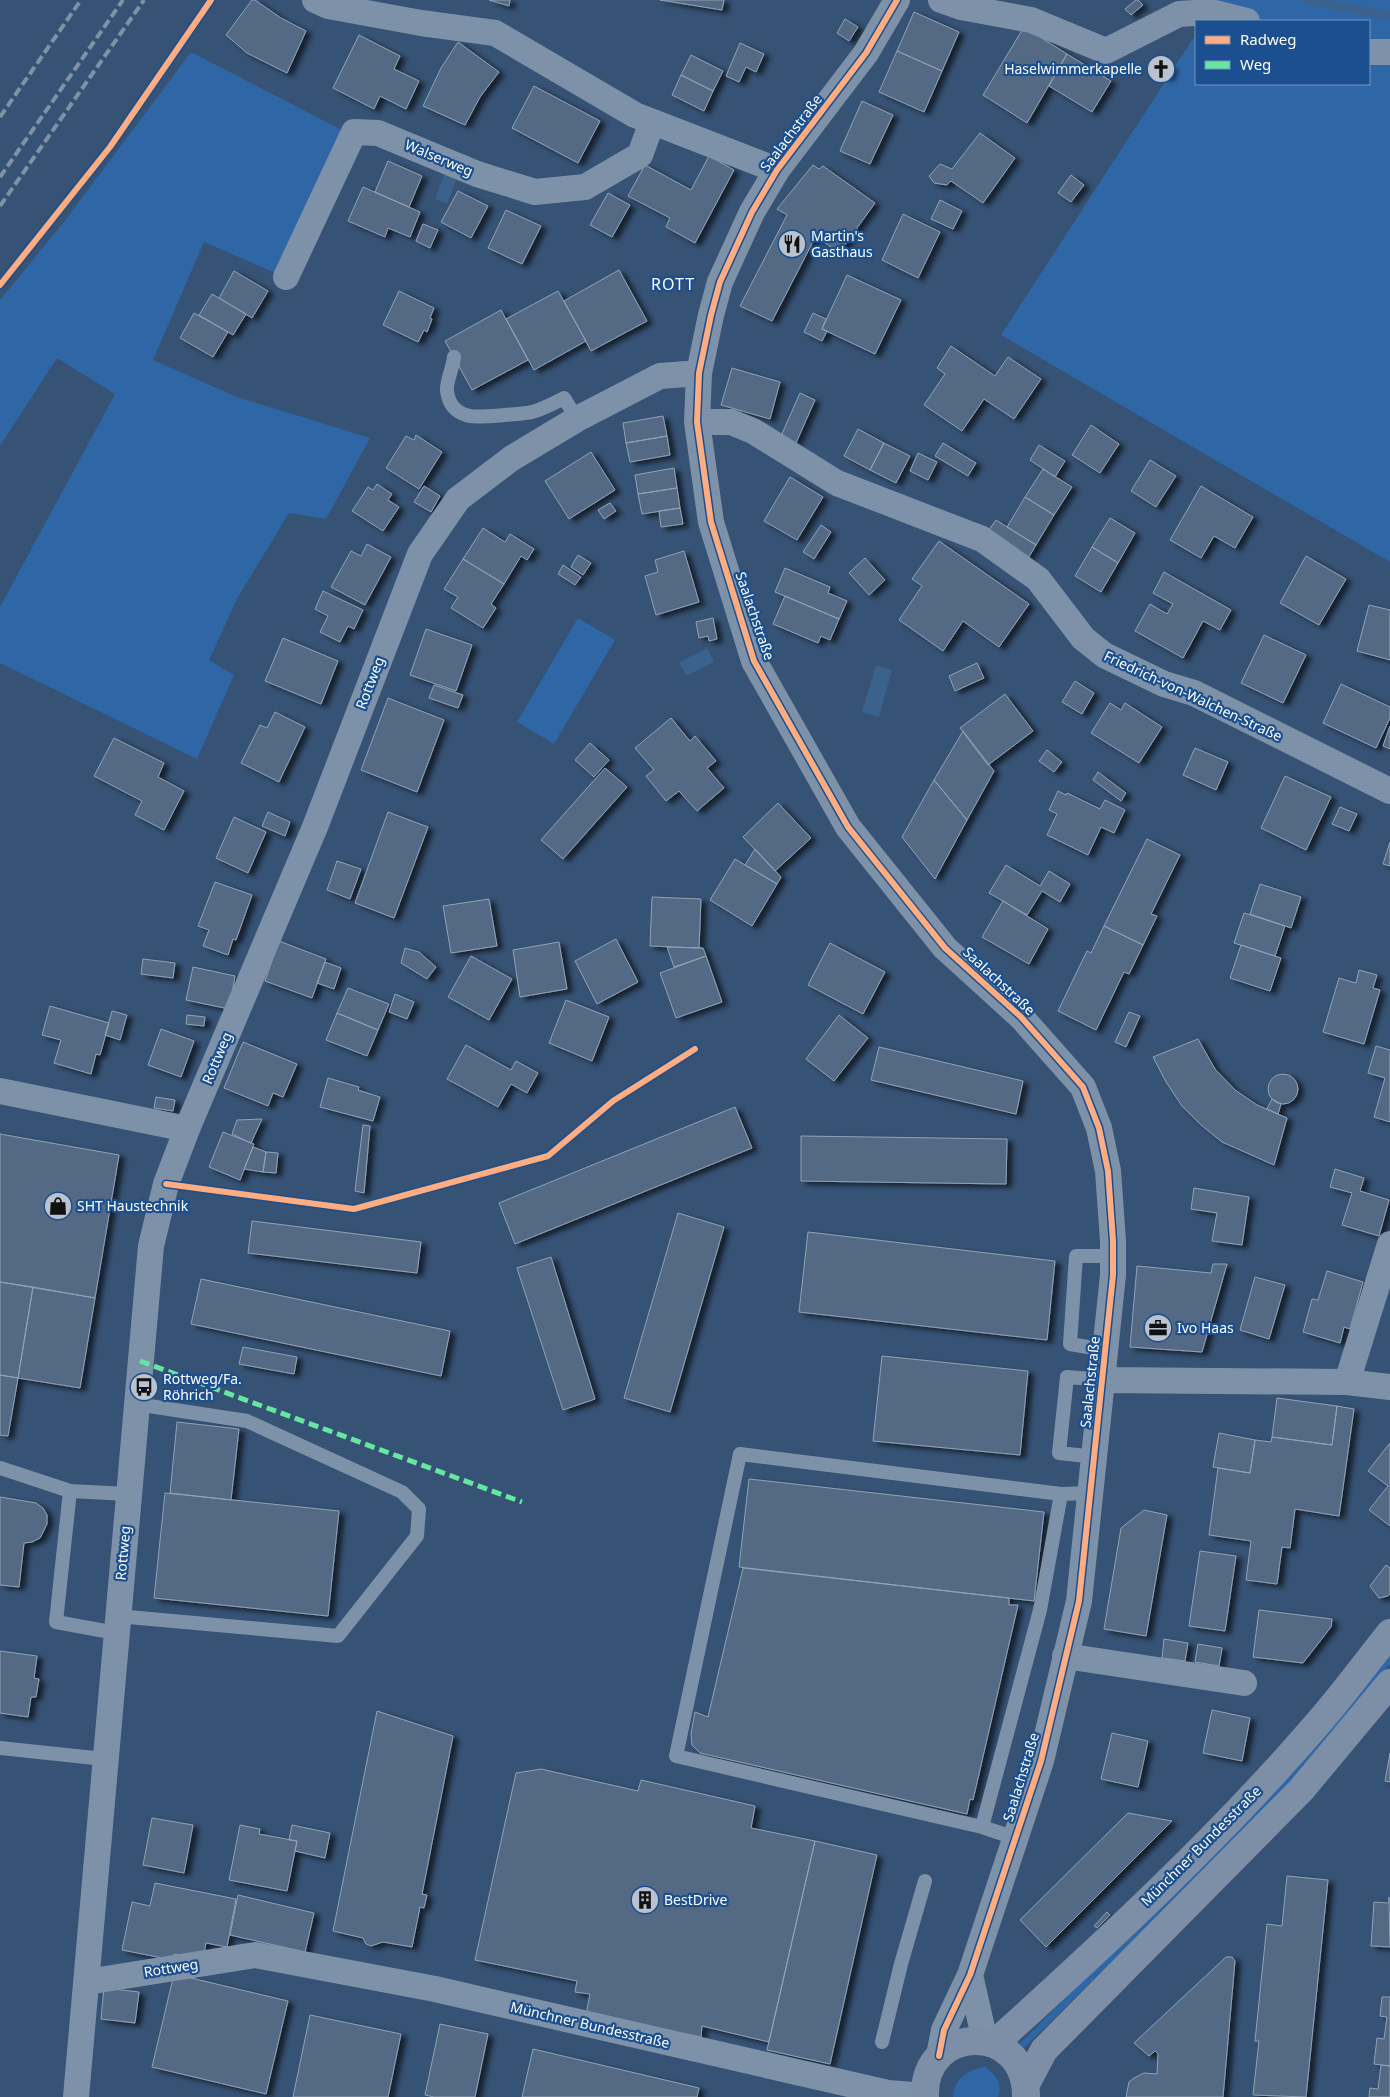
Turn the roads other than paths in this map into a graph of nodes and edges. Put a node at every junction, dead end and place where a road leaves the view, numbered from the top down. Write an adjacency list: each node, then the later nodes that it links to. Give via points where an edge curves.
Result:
1 (315, 0): 7 (street, via 328,6 495,33)
2 (897, 0): 8 (street, Saalachstraße, via 866,53)
3 (941, 0): 4 (street, via 1031,20 1106,51 1179,14 1211,12)
4 (1243, 20)
5 (1370, 52): 6 (street)
6 (1390, 52)
7 (652, 122): 8 (street); 9 (street, Walserweg, via 640,155 585,187 535,192 477,174 378,132 354,132)
8 (777, 170): 11 (street, Saalachstraße, via 752,212 720,282)
9 (286, 277)
10 (454, 357): 12 (lane, via 446,389 459,412 478,418 533,412 564,398)
11 (699, 373): 12 (street, Rottweg, via 660,376); 13 (street, Saalachstraße)
12 (577, 419): 16 (street, Rottweg, via 512,458 458,499 420,554 315,827)
13 (697, 422): 14 (street, Friedrich-von-Walchen-Straße, via 730,422 753,431 837,483 982,539 1038,579 1083,638 1104,655 1164,684 1194,693); 18 (street, Saalachstraße, via 711,522 754,661 848,827 945,948 1021,1017 1083,1087 1098,1128 1108,1170)
14 (1390, 791)
15 (0, 1091): 16 (street)
16 (187, 1129): 23 (street, Rottweg, via 166,1184 151,1246)
17 (1390, 1244): 21 (street)
18 (1113, 1256): 19 (street, Saalachstraße); 19 (lane, via 1076,1256 1070,1344)
19 (1105, 1350): 20 (street, Saalachstraße)
20 (1103, 1380): 21 (street, Saalachstraße); 24 (street, Saalachstraße); 24 (lane, via 1067,1376 1059,1453)
21 (1347, 1382): 22 (street, Saalachstraße)
22 (1390, 1386)
23 (136, 1404): 27 (street, Rottweg); 30 (lane, via 246,1421 402,1492 419,1509 417,1536 338,1636)
24 (1095, 1456): 29 (street, Saalachstraße)
25 (0, 1468): 26 (lane)
26 (70, 1491): 27 (lane); 30 (lane, via 56,1622)
27 (128, 1494): 30 (street, Rottweg)
28 (1061, 1494): 29 (lane); 37 (lane, via 1040,1610); 37 (lane, via 740,1454 676,1756)
29 (1090, 1494): 32 (street, Saalachstraße, via 1079,1601)
30 (116, 1625): 36 (street, Rottweg)
31 (1390, 1633): 44 (main road, Münchner Bundesstraße, via 1320,1720 1251,1797 1123,1925)
32 (1065, 1656): 33 (street); 38 (street, Saalachstraße, via 1041,1761)
33 (1244, 1683)
34 (1390, 1683): 46 (main road, via 1301,1790 1044,2050)
35 (0, 1748): 36 (lane)
36 (104, 1759): 42 (street, Rottweg)
37 (982, 1827): 38 (lane)
38 (1015, 1838): 41 (street, Saalachstraße)
39 (926, 1881): 43 (lane)
40 (255, 1955): 42 (street, Rottweg); 47 (street, Münchner Bundesstraße, via 436,1989 888,2093)
41 (970, 1975): 44 (street); 45 (street, Saalachstraße, via 944,2030)
42 (87, 1982): 48 (street, Rottweg)
43 (882, 2042)
44 (990, 2042): 45 (main road, via 968,2040 952,2045); 46 (main road, via 1009,2053 1020,2067)
45 (938, 2056): 47 (main road, via 928,2074)
46 (1026, 2090)
47 (925, 2096)
48 (76, 2097)

